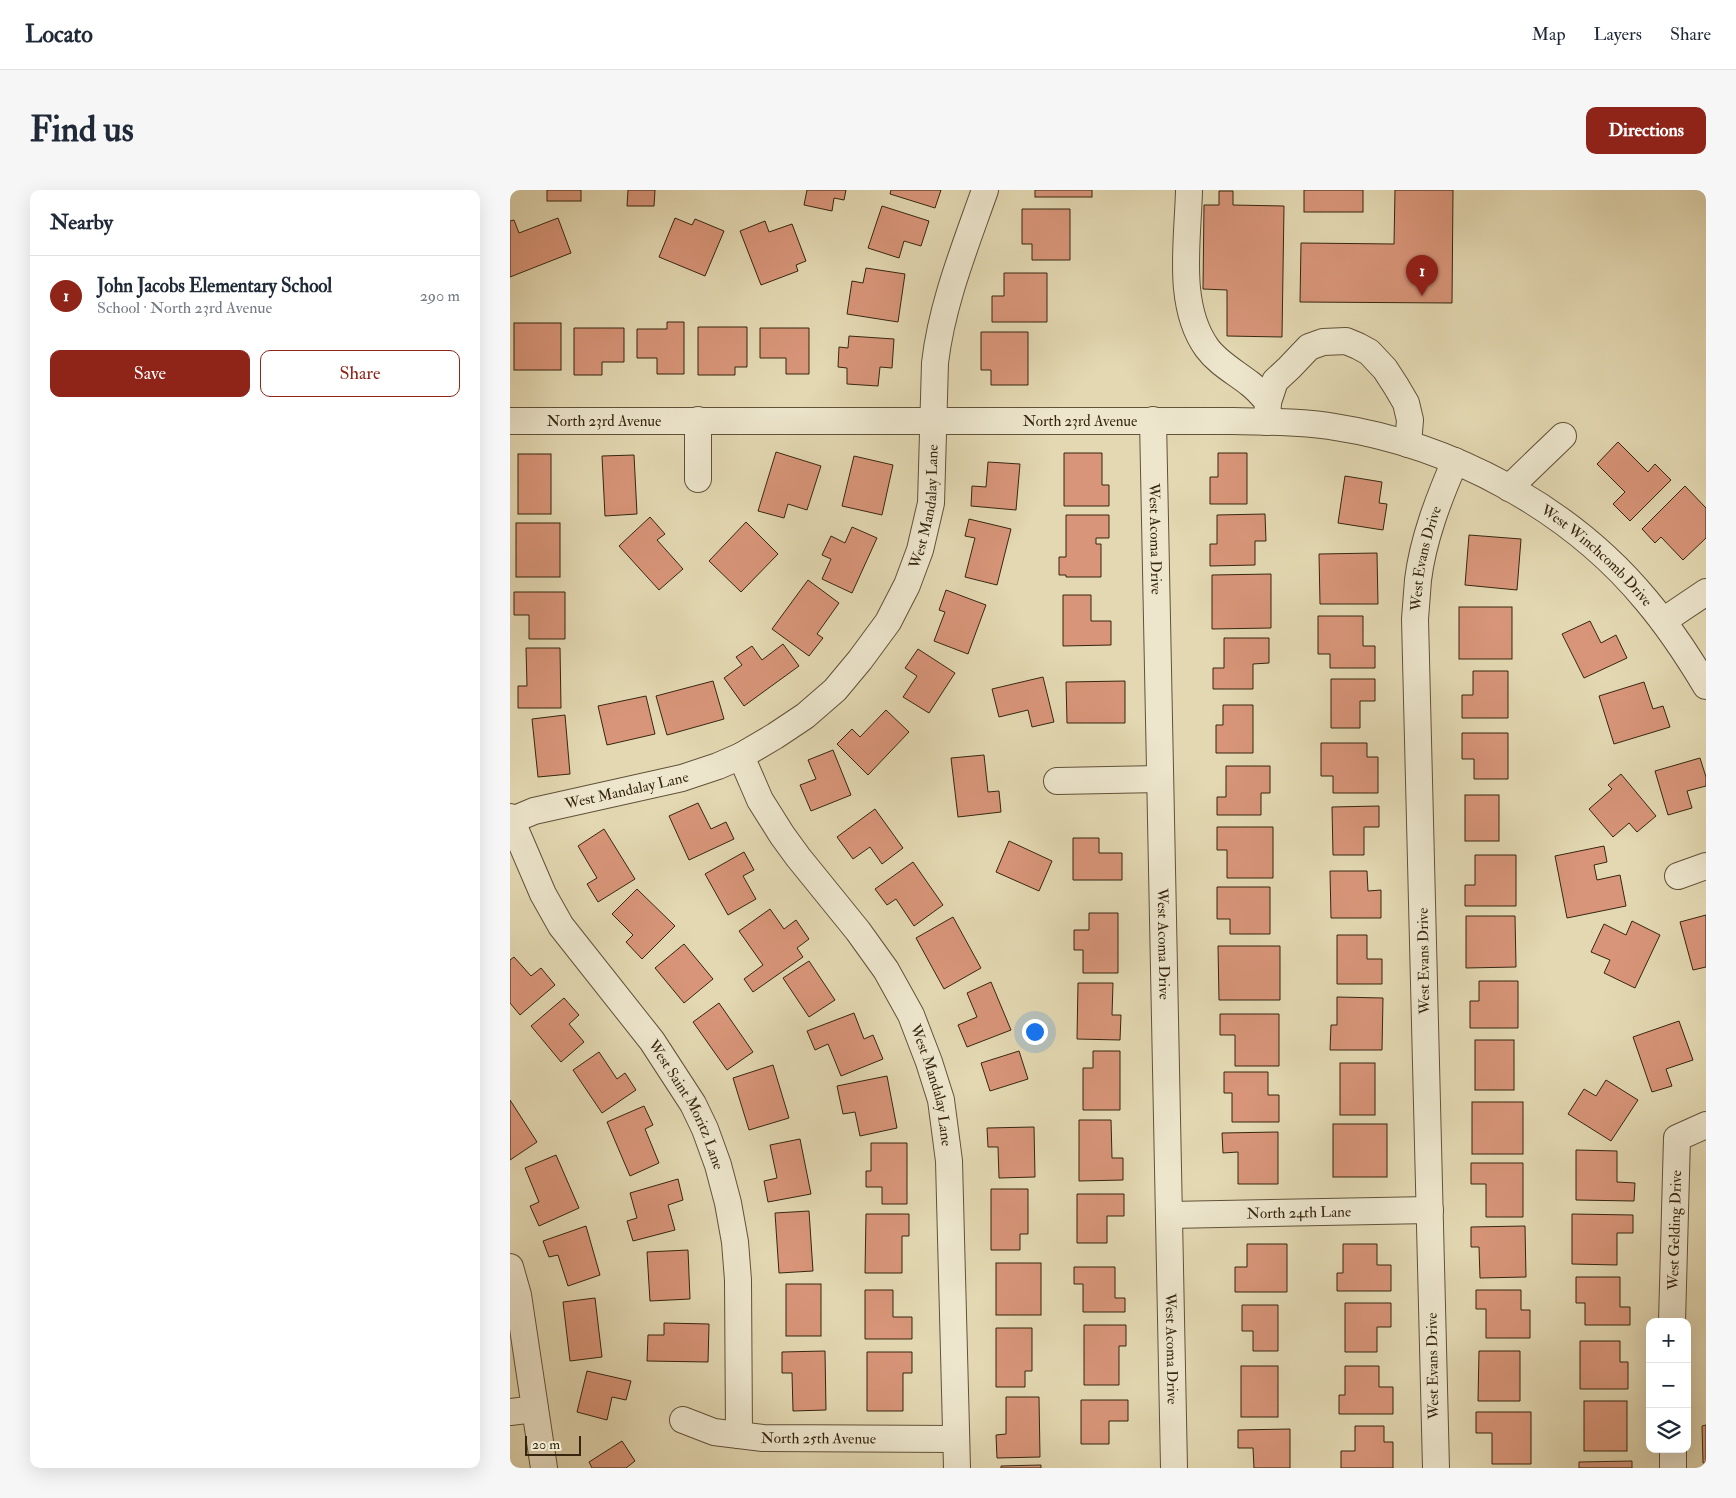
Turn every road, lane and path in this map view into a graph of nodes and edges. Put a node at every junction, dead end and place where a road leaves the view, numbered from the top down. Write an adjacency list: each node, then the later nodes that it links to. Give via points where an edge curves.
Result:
1 (985, 190): 7 (street, West Mandalay Lane, via 951,286 941,325 935,363)
2 (1189, 190): 3 (street, via 1187,290 1194,323 1207,349 1250,383)
3 (1267, 412): 5 (street, North 23rd Avenue); 9 (street, North 23rd Avenue); 9 (street, via 1275,382 1309,347 1323,342 1346,341 1369,352 1385,369 1406,403 1410,420)
4 (698, 420): 6 (street, North 23rd Avenue); 7 (street, North 23rd Avenue); 11 (street)
5 (1153, 420): 7 (street, North 23rd Avenue); 17 (street, West Acoma Drive)
6 (510, 421)
7 (934, 421): 16 (street, West Mandalay Lane, via 929,513 907,586 888,622 835,690 805,716)
8 (1563, 436): 12 (street)
9 (1408, 444): 10 (street, North 23rd Avenue)
10 (1455, 461): 12 (street, West Winchcomb Drive); 23 (street, West Evans Drive, via 1427,538 1418,578 1415,619)
11 (698, 479)
12 (1508, 488): 14 (street, West Winchcomb Drive, via 1580,536 1616,569)
13 (1706, 592): 14 (street)
14 (1663, 621): 15 (street, West Winchcomb Drive)
15 (1706, 686)
16 (741, 756): 19 (street, West Mandalay Lane, via 682,778 585,799); 31 (street, West Mandalay Lane, via 760,800 782,835 886,970 911,1016 930,1062 941,1100 949,1160)
17 (1160, 779): 18 (street); 24 (street, West Acoma Drive)
18 (1057, 781)
19 (510, 820): 30 (street, West Saint Moritz Lane, via 561,926 652,1041 693,1104 705,1129 718,1165 735,1242)
20 (1706, 866): 21 (street)
21 (1678, 876)
22 (1706, 1125): 26 (street, West Gelding Drive, via 1677,1138)
23 (1430, 1210): 24 (street, North 24th Lane); 36 (street, West Evans Drive)
24 (1169, 1215): 35 (street, West Acoma Drive)
25 (510, 1268): 27 (street, via 518,1295)
26 (1672, 1318)
27 (535, 1408): 28 (street); 33 (street)
28 (510, 1412)
29 (682, 1420): 30 (street, North 25th Avenue, via 714,1432)
30 (739, 1435): 31 (street, North 25th Avenue, via 763,1438)
31 (956, 1439): 34 (street, West Mandalay Lane)
32 (1673, 1453): 37 (street)
33 (544, 1468)
34 (957, 1468)
35 (1174, 1468)
36 (1436, 1468)
37 (1673, 1468)

